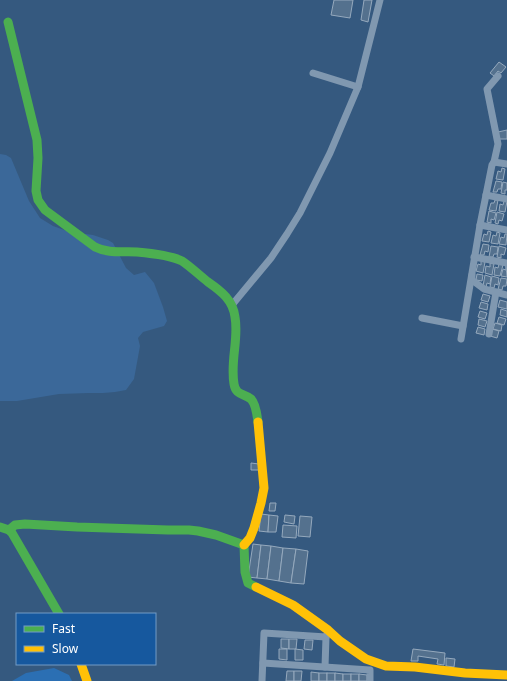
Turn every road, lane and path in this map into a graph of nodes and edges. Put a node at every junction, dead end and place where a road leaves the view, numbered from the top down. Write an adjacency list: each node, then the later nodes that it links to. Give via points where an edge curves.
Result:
1 (380, 0): 5 (street)
2 (8, 22): 17 (street, via 37,140 35,187 40,205 101,251 145,253 174,259 188,266 225,295)
3 (313, 74): 5 (street)
4 (498, 76): 6 (street, via 487,89 498,144)
5 (358, 86): 17 (street, via 330,153 300,213 270,258)
6 (494, 162): 7 (street); 8 (street)
7 (507, 164)
8 (486, 195): 9 (street); 10 (street)
9 (507, 199)
10 (480, 225): 11 (street); 12 (street)
11 (507, 230)
12 (474, 257): 13 (street); 14 (street)
13 (507, 263)
14 (472, 271): 15 (street, via 472,280 484,289); 19 (street)
15 (496, 292): 16 (street); 20 (street)
16 (507, 295)
17 (232, 305): 23 (street, via 235,317 234,385 239,394 250,398 255,407 264,488 254,528)
18 (422, 318): 19 (street)
19 (463, 326): 21 (street)
20 (489, 334)
21 (461, 339)
22 (4, 528): 23 (street, via 25,524 168,530 182,528 207,532); 24 (street, via 12,533)
23 (244, 545): 25 (street, via 244,572 248,583 293,605)
24 (58, 613)
25 (327, 634): 26 (street, via 264,633); 28 (street); 29 (street, via 366,659 386,666)
26 (263, 664): 28 (street); 31 (street)
27 (81, 665): 30 (street)
28 (325, 667): 32 (street, via 370,670)
29 (507, 675)
30 (87, 681)
31 (262, 681)
32 (370, 681)

